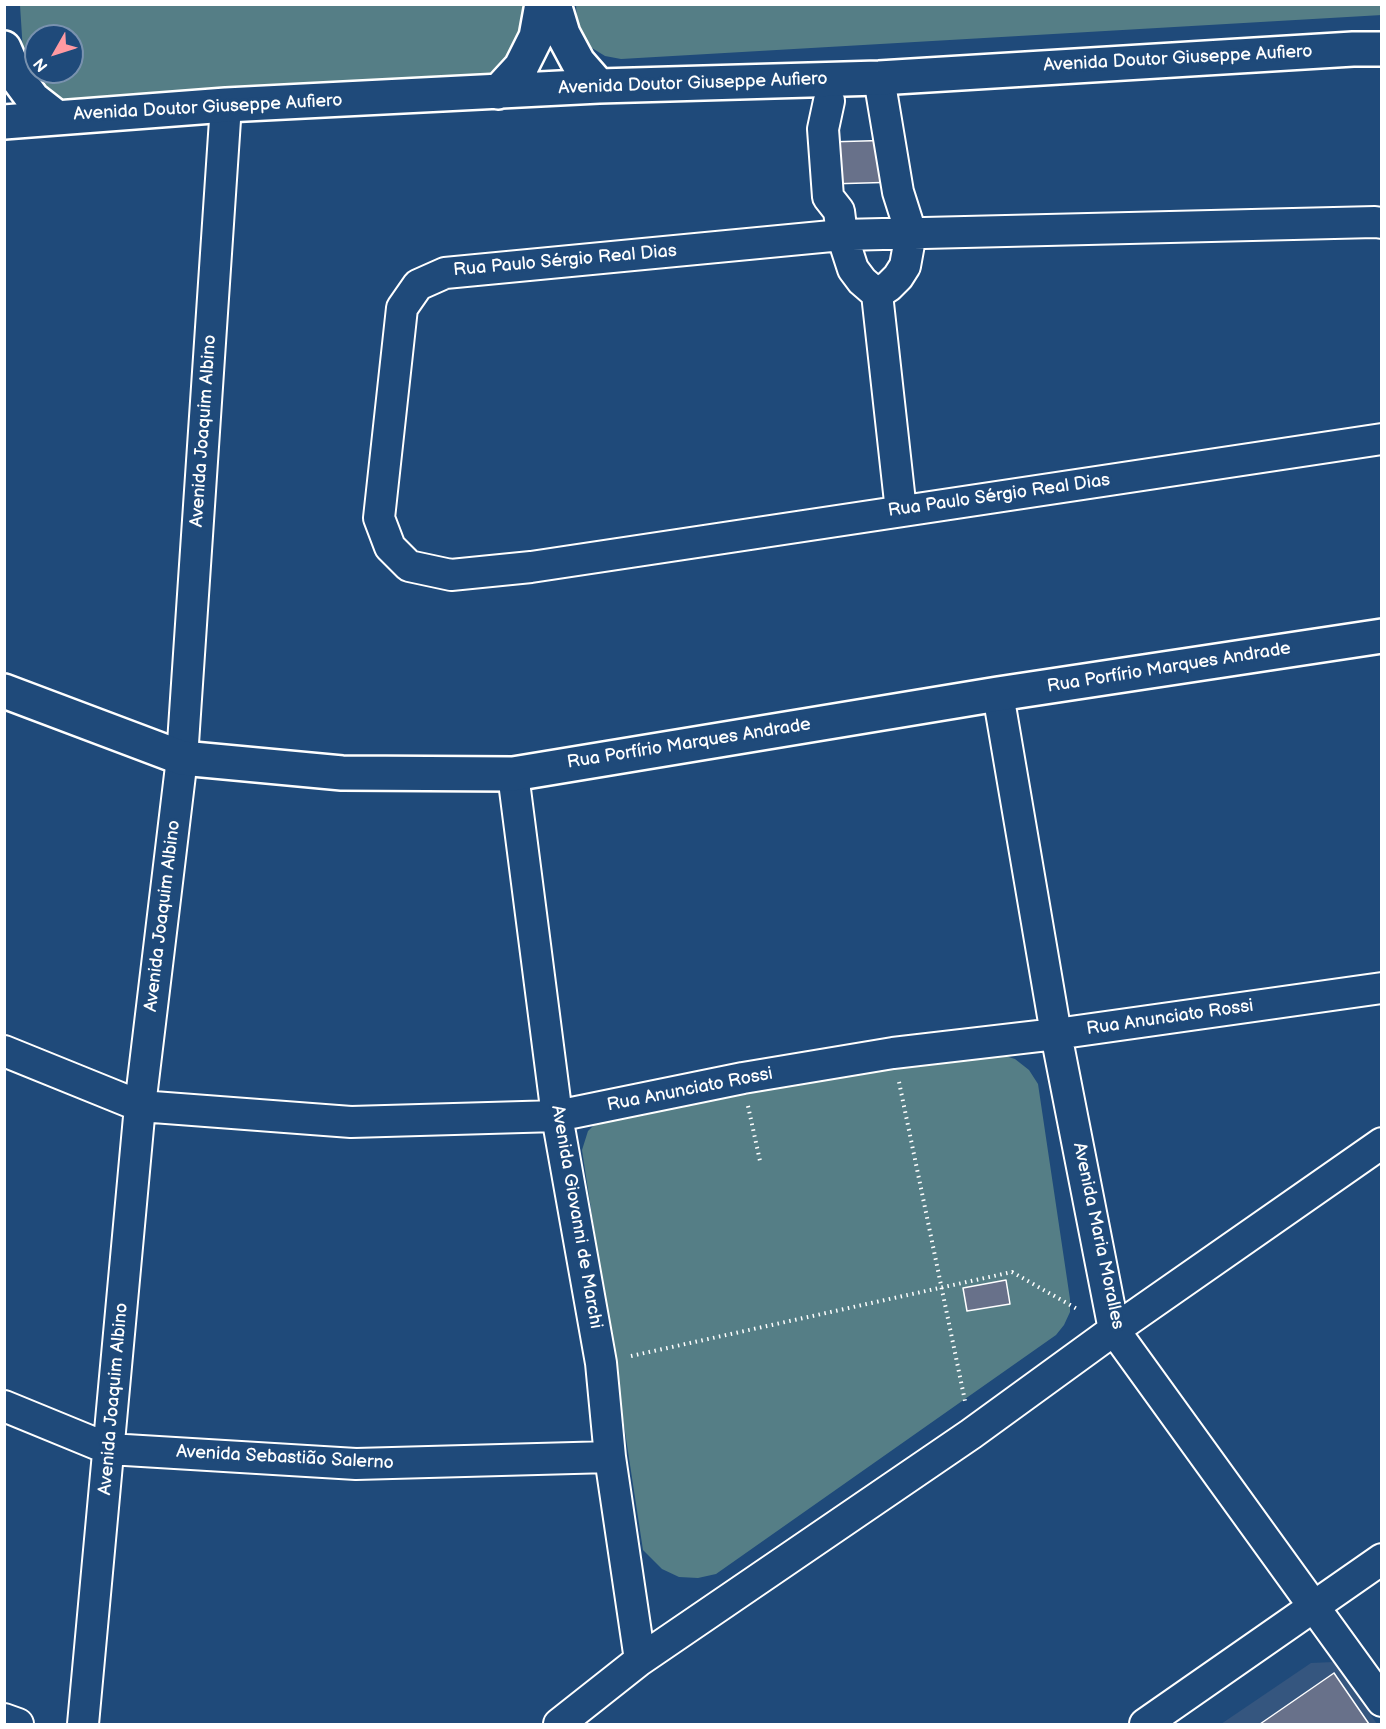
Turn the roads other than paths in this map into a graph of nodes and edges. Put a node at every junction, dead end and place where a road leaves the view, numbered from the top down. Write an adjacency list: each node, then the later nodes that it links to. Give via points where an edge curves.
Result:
1 (542, 4): 8 (street, via 536,37 521,67)
2 (554, 4): 6 (street, via 563,34 578,62)
3 (4, 48): 10 (street, via 16,76 33,99)
4 (1382, 49): 5 (street, Avenida Doutor Giuseppe Aufiero)
5 (879, 78): 7 (street, Avenida Doutor Giuseppe Aufiero); 14 (street, via 898,192)
6 (598, 86): 7 (street, Avenida Doutor Giuseppe Aufiero); 8 (street, Avenida Doutor Giuseppe Aufiero)
7 (826, 90): 12 (street, via 840,122 845,197)
8 (498, 92): 9 (street, Avenida Doutor Giuseppe Aufiero)
9 (226, 105): 10 (street, Avenida Doutor Giuseppe Aufiero); 21 (street, Avenida Joaquim Albino)
10 (56, 117): 11 (street, Avenida Doutor Giuseppe Aufiero)
11 (4, 122)
12 (841, 223): 14 (street, Rua Paulo Sérgio Real Dias); 15 (street, via 853,269); 17 (street, Rua Paulo Sérgio Real Dias, via 445,273 418,285 402,308 379,518 390,547 409,566 451,574 531,567)
13 (1382, 224): 14 (street, Rua Paulo Sérgio Real Dias)
14 (911, 233): 15 (street, via 905,266)
15 (877, 294): 17 (street)
16 (1382, 439): 17 (street, Rua Paulo Sérgio Real Dias)
17 (901, 510)
18 (1382, 636): 20 (street, Rua Porfírio Marques Andrade)
19 (4, 691): 21 (street, Rua Porfírio Marques Andrade)
20 (998, 694): 22 (street, Rua Porfírio Marques Andrade); 24 (street, Avenida Maria Moralles)
21 (182, 758): 22 (street, Rua Porfírio Marques Andrade, via 342,773); 26 (street, Avenida Joaquim Albino)
22 (513, 774): 27 (street, Avenida Giovanni de Marchi)
23 (1382, 988): 24 (street, Rua Anunciato Rossi)
24 (1056, 1034): 27 (street, Rua Anunciato Rossi, via 893,1053 743,1078); 29 (street, Avenida Maria Moralles)
25 (4, 1051): 26 (street, Rua Anunciato Rossi)
26 (140, 1106): 27 (street, Rua Anunciato Rossi, via 351,1122); 31 (street, Avenida Joaquim Albino)
27 (558, 1116): 32 (street, Avenida Giovanni de Marchi, via 601,1363)
28 (1382, 1143): 29 (street)
29 (1114, 1330): 34 (street, Avenida Maria Moralles); 35 (street, via 971,1434)
30 (4, 1406): 31 (street, Avenida Sebastião Salerno)
31 (109, 1449): 32 (street, Avenida Sebastião Salerno, via 356,1464); 39 (street, Avenida Joaquim Albino)
32 (610, 1457): 35 (street, Avenida Giovanni de Marchi)
33 (1382, 1559): 34 (street)
34 (1312, 1606): 36 (street, Avenida Maria Moralles); 41 (street)
35 (640, 1660): 40 (street)
36 (1382, 1701)
37 (4, 1719): 38 (street)
38 (18, 1725)
39 (83, 1725)
40 (559, 1725)
41 (1145, 1725)

